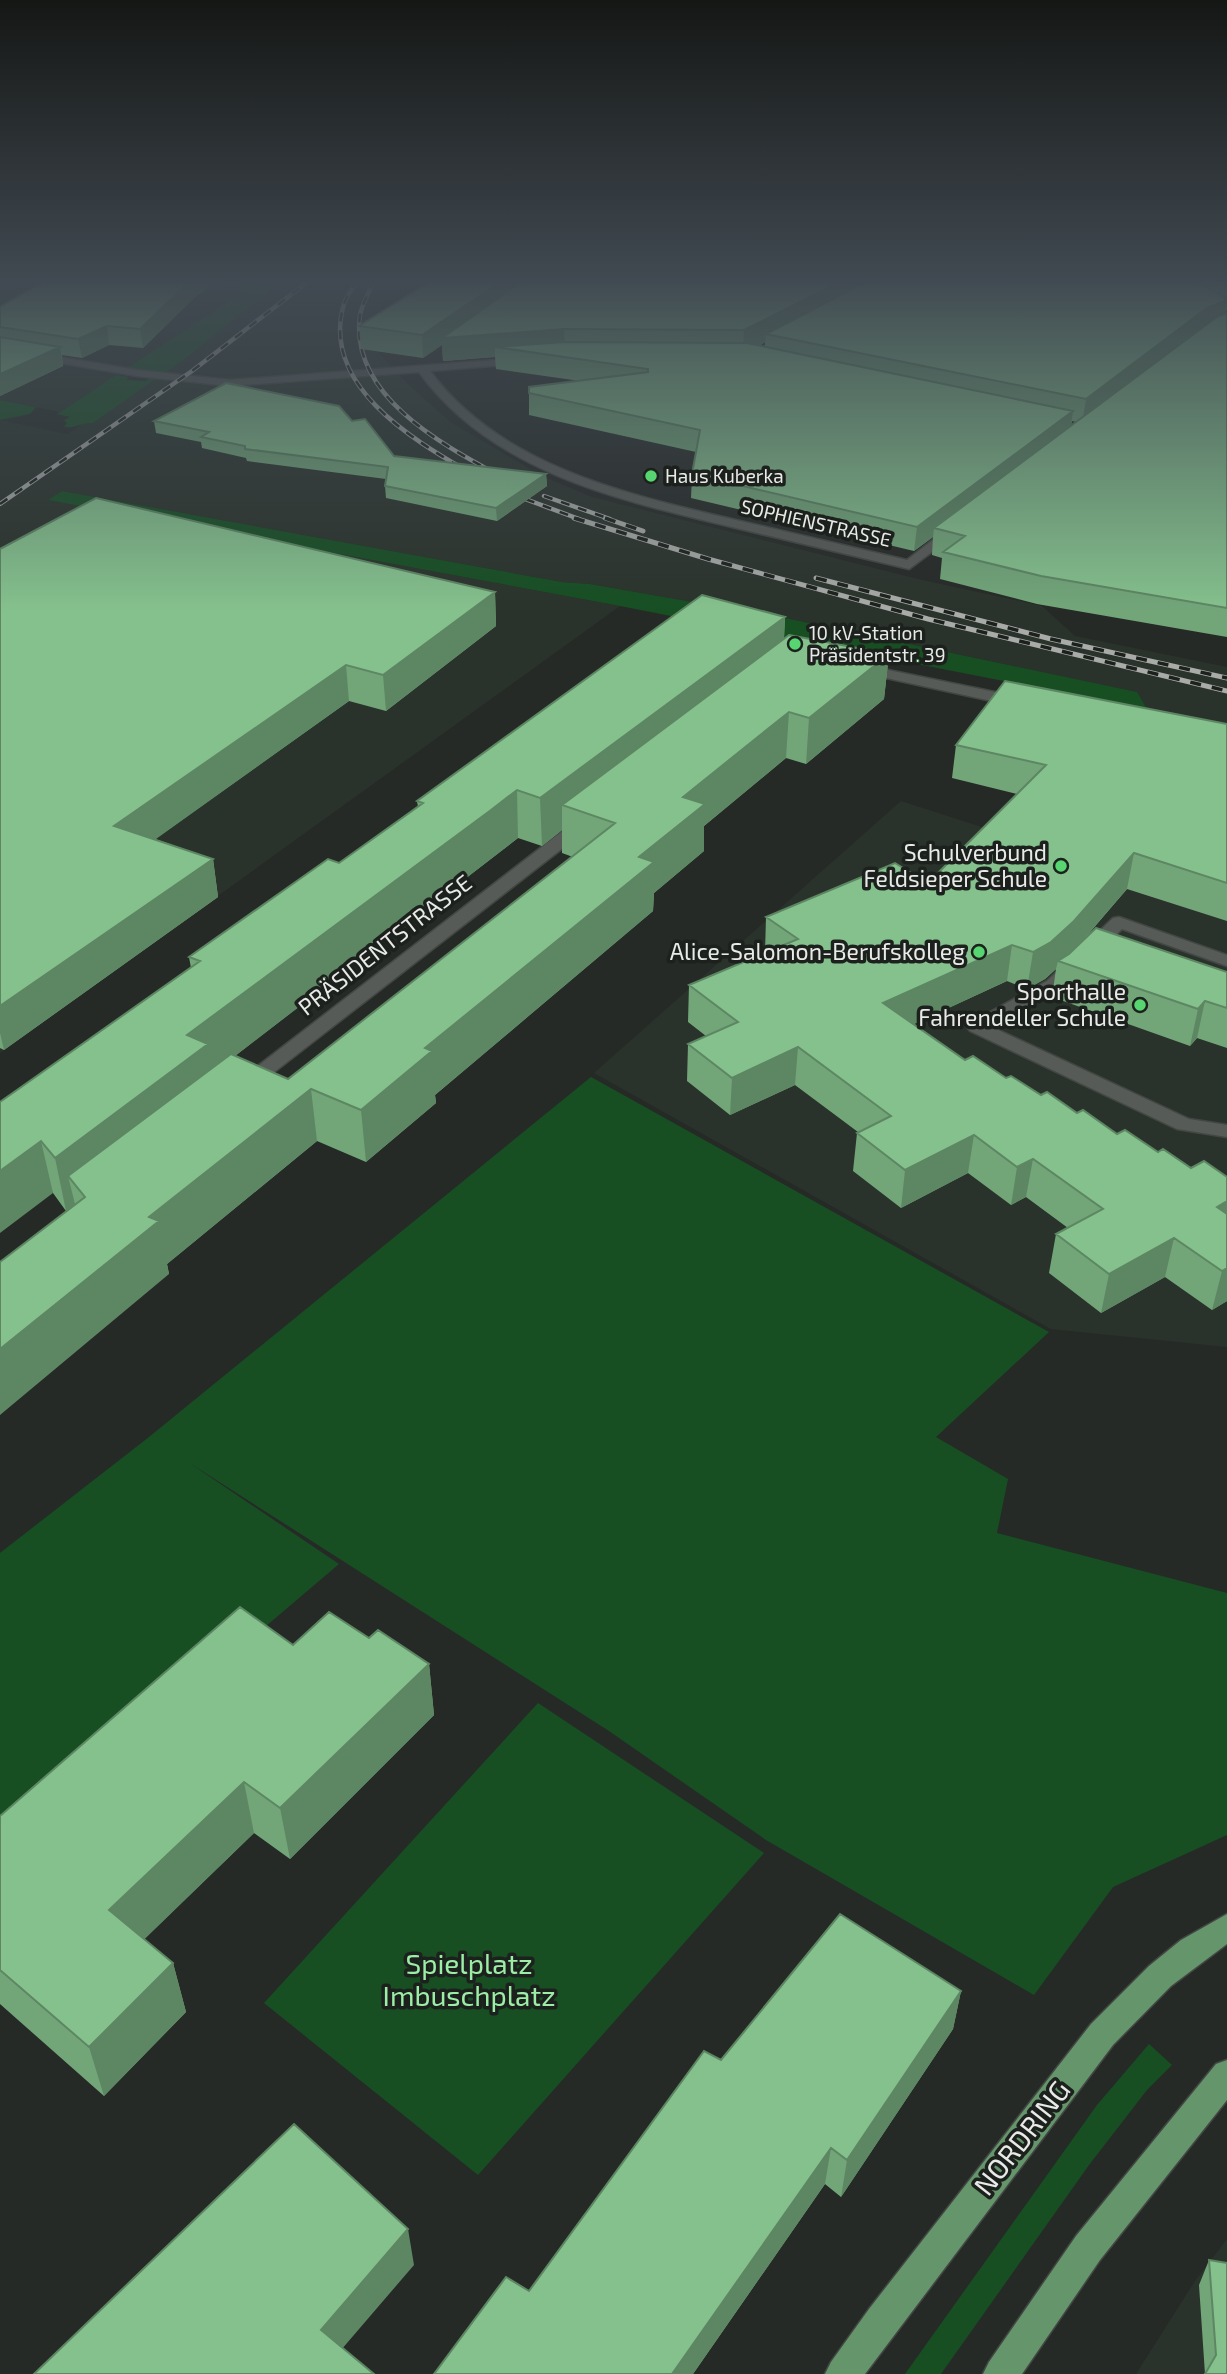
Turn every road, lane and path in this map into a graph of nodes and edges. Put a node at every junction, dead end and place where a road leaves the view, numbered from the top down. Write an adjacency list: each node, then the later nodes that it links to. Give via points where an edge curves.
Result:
1 (439, 391): 2 (street, SOPHIENSTRASSE, via 491,434 599,488 640,501 909,565)
2 (967, 520)
3 (848, 666): 4 (street)
4 (1035, 705)
5 (596, 814): 7 (street, PRÄSIDENTSTRASSE)
6 (1227, 961): 8 (street, via 1119,922 1054,985 977,1027 1184,1125)
7 (234, 1094)
8 (1227, 1131)
9 (1227, 1928): 11 (main road, NORDRING, via 1201,1942 1130,2002)
10 (1227, 2075): 12 (main road, via 1088,2248)
11 (843, 2374)
12 (1000, 2374)

